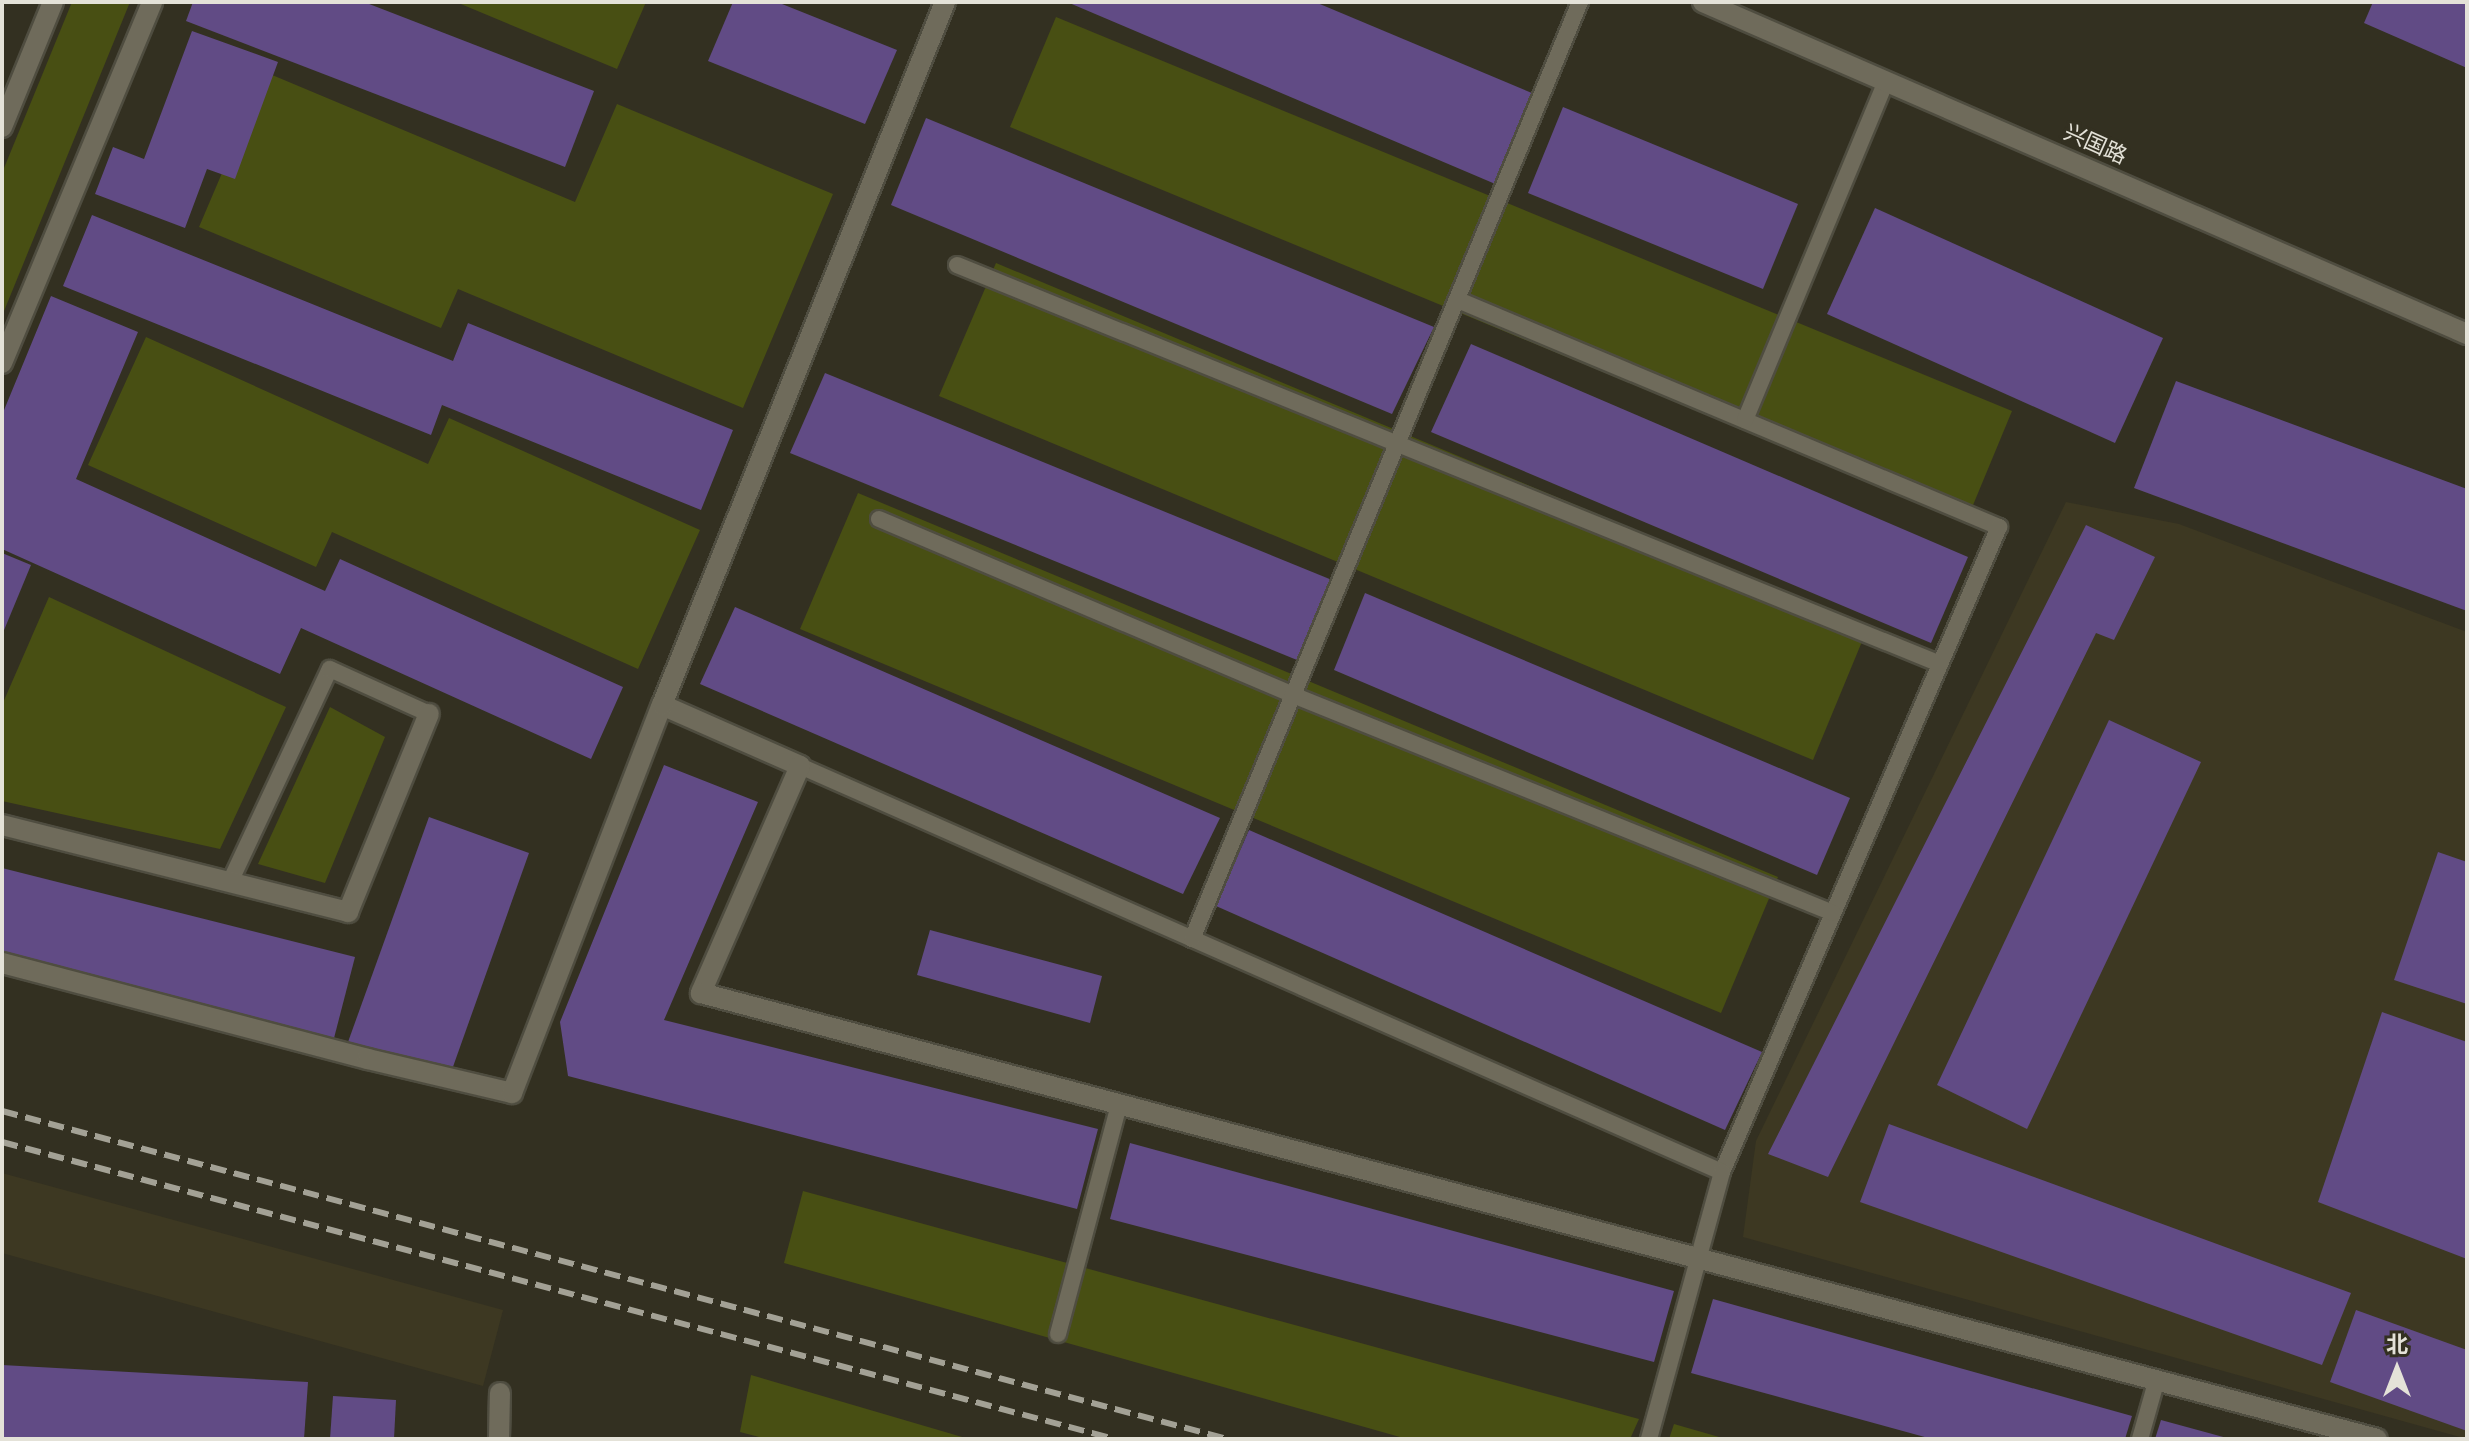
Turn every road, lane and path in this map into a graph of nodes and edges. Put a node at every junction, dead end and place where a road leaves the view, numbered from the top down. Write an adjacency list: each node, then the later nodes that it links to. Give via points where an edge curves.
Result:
1 (53, 2): 7 (street)
2 (152, 2): 11 (street)
3 (945, 2): 17 (street)
4 (1580, 2): 9 (lane)
5 (1703, 2): 6 (street, 兴国路)
6 (1886, 81): 10 (street, 兴国路); 12 (lane)
7 (2, 127)
8 (957, 265): 13 (lane)
9 (1458, 300): 12 (lane); 13 (lane)
10 (2467, 334)
11 (2, 363)
12 (1745, 420): 15 (lane, via 1999,527)
13 (1397, 445): 15 (lane); 16 (lane)
14 (879, 519): 16 (lane)
15 (1940, 664): 22 (lane)
16 (1293, 695): 22 (lane); 23 (lane)
17 (662, 705): 19 (street); 24 (street, via 512,1093)
18 (429, 714): 21 (street, via 348,912); 21 (lane, via 330,669)
19 (800, 766): 23 (lane); 25 (street, via 701,993)
20 (2, 825): 21 (street)
21 (230, 882)
22 (1833, 913): 26 (lane)
23 (1192, 939): 26 (lane)
24 (2, 963)
25 (1119, 1104): 27 (street); 28 (lane)
26 (1722, 1172): 27 (lane)
27 (1696, 1257): 29 (street); 32 (lane)
28 (1058, 1334)
29 (2157, 1379): 33 (lane); 34 (street)
30 (500, 1393): 31 (street)
31 (499, 1439)
32 (1649, 1439)
33 (2140, 1439)
34 (2377, 1439)

